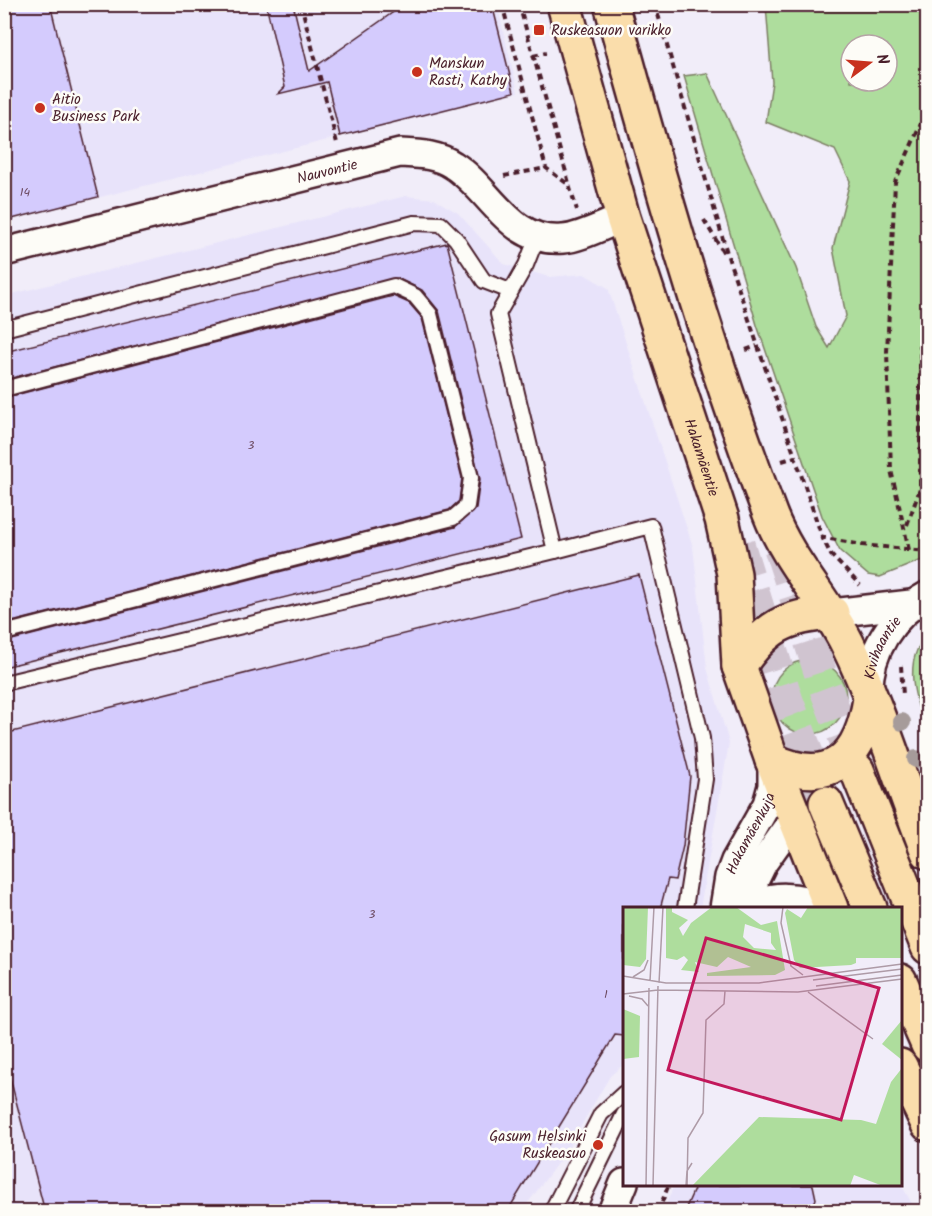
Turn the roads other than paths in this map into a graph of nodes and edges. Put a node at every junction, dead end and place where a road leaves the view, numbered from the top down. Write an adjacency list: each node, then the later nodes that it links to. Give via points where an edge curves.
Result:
1 (564, 4): 4 (main road, Hakamäentie)
2 (611, 4): 3 (main road)
3 (667, 204): 4 (main road); 12 (main road, via 772,517 799,567)
4 (623, 218): 5 (street, Nauvontie, via 566,239); 14 (main road, Hakamäentie, via 722,519 734,574)
5 (537, 237): 6 (street, Nauvontie, via 508,219 453,164 436,156 400,153); 7 (lane)
6 (4, 252)
7 (510, 291): 8 (lane, via 484,280 441,224 414,223); 10 (lane, via 498,314)
8 (4, 329)
9 (4, 389): 13 (lane, via 394,286 415,296 430,314 471,478 467,506 453,518)
10 (555, 551): 15 (lane); 22 (lane, via 651,526 702,738 705,779)
11 (919, 599): 12 (street, Kivihaantie); 16 (street, Kivihaantie, via 877,648 869,671)
12 (832, 613): 14 (main road, via 794,618 777,625 762,635); 16 (main road)
13 (4, 633)
14 (739, 666): 17 (main road, Hakamäentie)
15 (4, 683)
16 (870, 699): 18 (main road, via 866,722); 21 (main road)
17 (772, 760): 18 (main road, via 804,772); 20 (main road, Hakamäentie); 23 (street, Hakamäenkuja, via 767,804 735,861)
18 (848, 767): 20 (main road); 29 (main road)
19 (826, 803): 28 (main road)
20 (795, 818): 24 (street, Hakamäenkuja, via 763,864); 27 (main road, Hakamäentie)
21 (927, 852)
22 (685, 907)
23 (724, 907)
24 (743, 907)
25 (746, 907): 26 (street, Hakamäenkuja, via 777,896 793,896)
26 (827, 907)
27 (830, 907)
28 (869, 907)
29 (927, 947)
30 (902, 986): 31 (main road)
31 (927, 1045)
32 (902, 1070): 35 (main road)
33 (623, 1094): 37 (lane, via 601,1114)
34 (623, 1116): 38 (lane)
35 (927, 1124)
36 (623, 1185): 39 (street)
37 (550, 1212)
38 (576, 1212)
39 (612, 1212)

